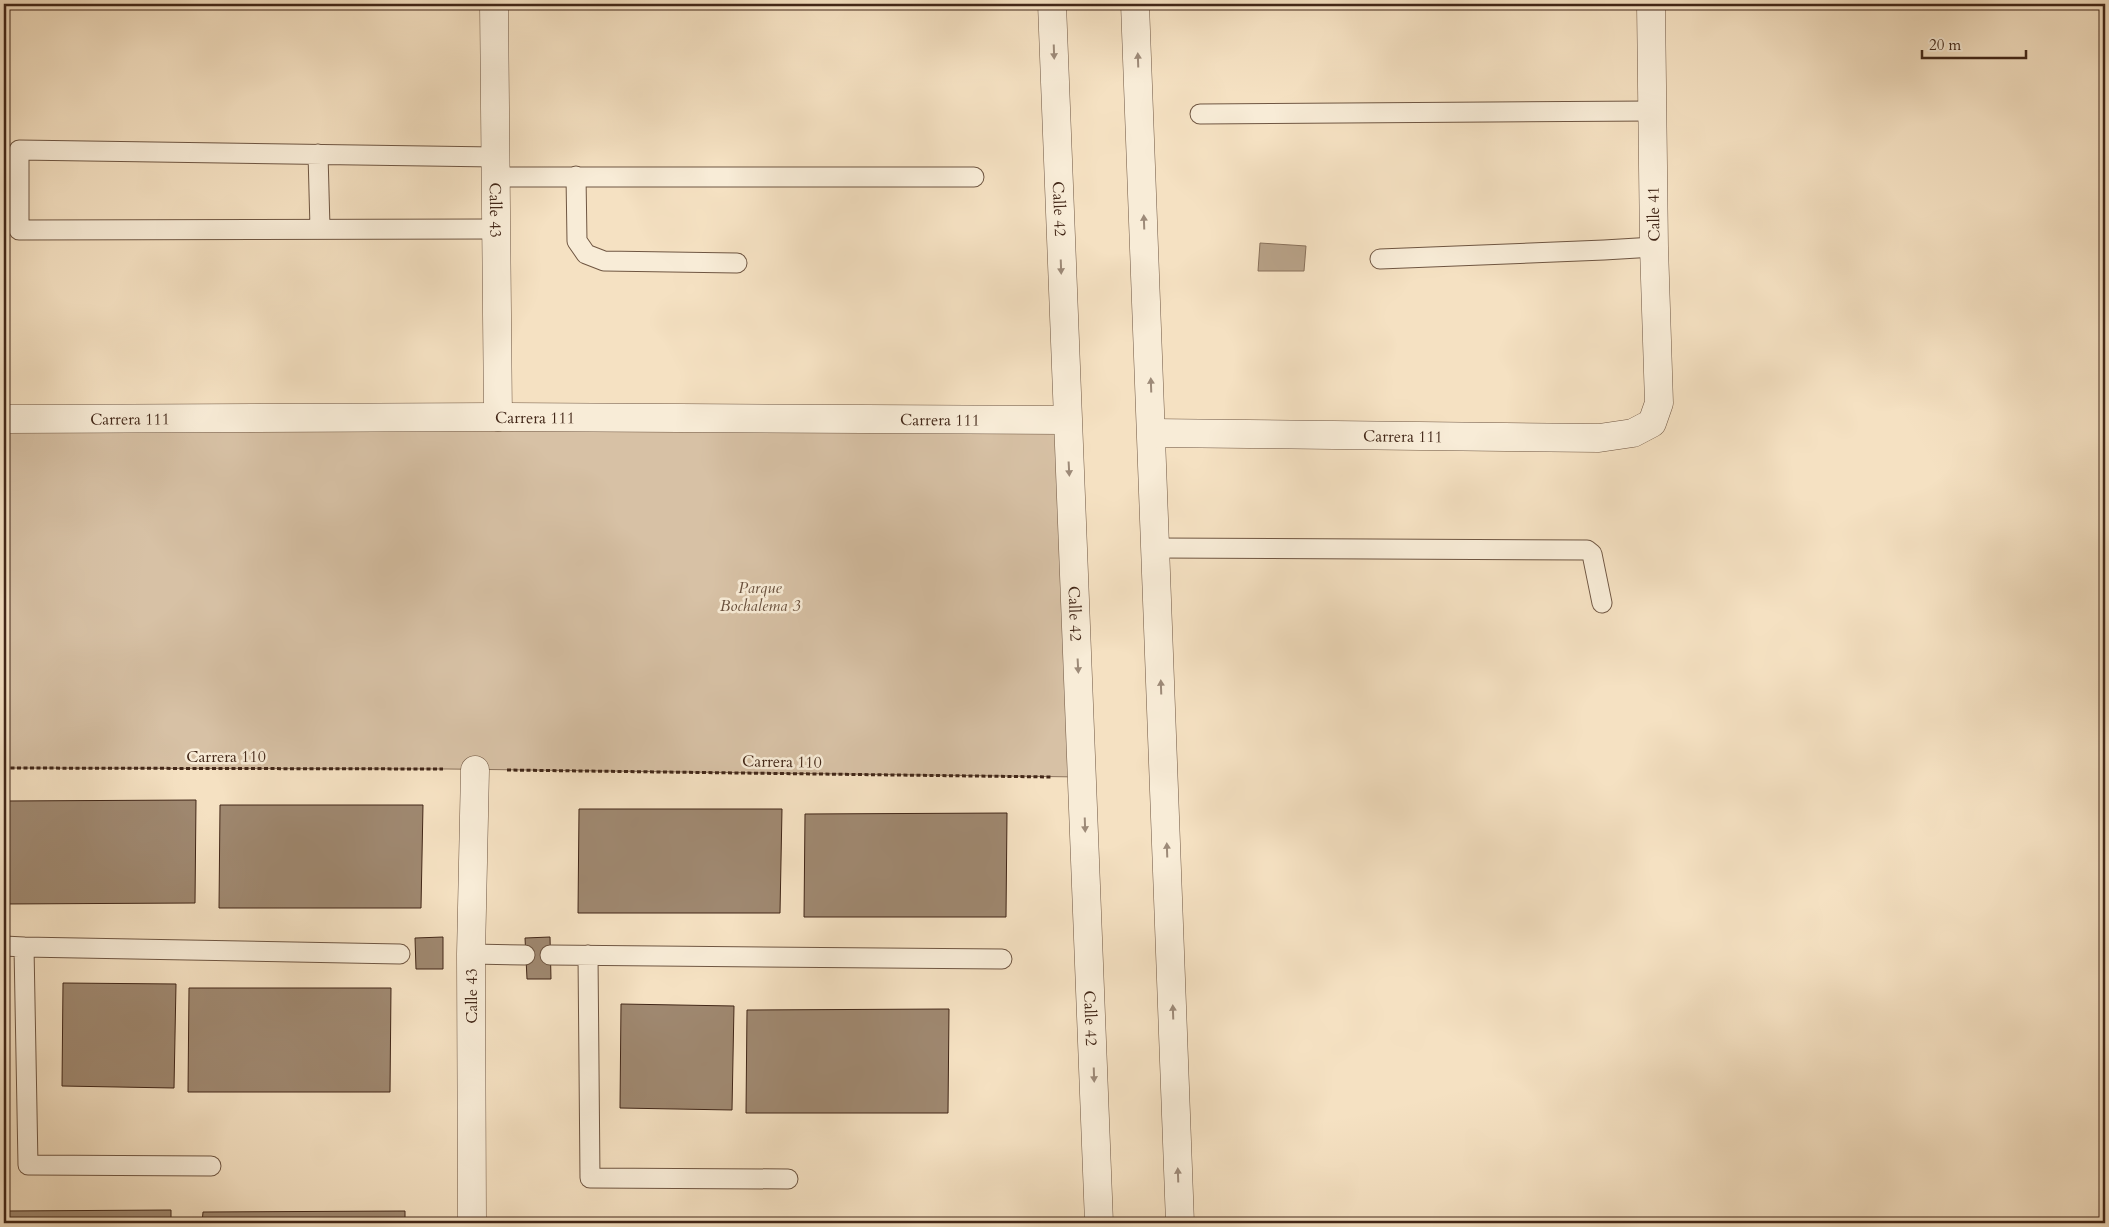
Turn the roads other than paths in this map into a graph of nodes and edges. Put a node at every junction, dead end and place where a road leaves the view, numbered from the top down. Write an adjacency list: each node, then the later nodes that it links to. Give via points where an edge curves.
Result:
1 (494, 4): 8 (street, Calle 43)
2 (1052, 4): 18 (street, Calle 42, one-way to 18)
3 (1135, 4): 20 (street, one-way to 3)
4 (1651, 4): 5 (street, Calle 41)
5 (1652, 110): 6 (lane); 13 (street, Calle 41)
6 (1200, 114)
7 (318, 154): 8 (lane); 11 (lane); 11 (lane, via 19,150 20,230)
8 (495, 167): 9 (lane); 12 (street, Calle 43)
9 (576, 176): 10 (lane); 15 (lane, via 578,241 586,254 604,261)
10 (974, 177)
11 (320, 228): 12 (lane)
12 (496, 229): 16 (street, Calle 43)
13 (1654, 246): 14 (lane); 19 (street, Calle 41, via 1659,403)
14 (1380, 259)
15 (737, 262)
16 (498, 417): 17 (street, Carrera 111); 18 (street, Carrera 111)
17 (4, 419)
18 (1067, 420): 35 (street, Calle 42, one-way to 35)
19 (1652, 423): 20 (street, Carrera 111, via 1634,433 1599,438)
20 (1152, 434): 21 (street)
21 (1156, 548): 22 (lane, via 1587,550 1592,554); 36 (street, one-way to 21)
22 (1602, 603)
23 (488, 770): 27 (street, Calle 43)
24 (4, 946): 25 (lane)
25 (24, 947): 26 (lane); 32 (lane, via 28,1165)
26 (400, 954)
27 (471, 954): 28 (lane); 34 (street, Calle 43)
28 (525, 955)
29 (550, 955): 30 (lane)
30 (588, 955): 31 (lane); 33 (lane, via 590,1178)
31 (1002, 959)
32 (211, 1166)
33 (788, 1179)
34 (472, 1223)
35 (1099, 1223)
36 (1180, 1223)

